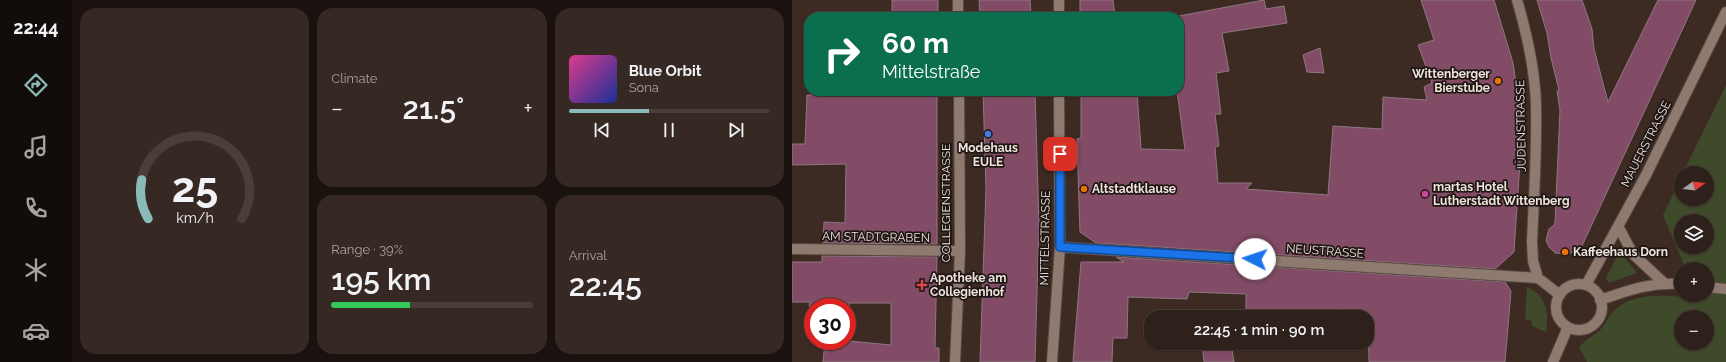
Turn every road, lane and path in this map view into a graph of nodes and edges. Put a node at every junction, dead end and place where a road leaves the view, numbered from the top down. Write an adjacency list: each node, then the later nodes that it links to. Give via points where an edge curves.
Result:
1 (958, 0): 4 (street)
2 (1059, 0): 5 (street)
3 (1517, 0): 13 (street, JÜDENSTRASSE, via 1526,28 1536,104 1532,242 1533,261)
4 (958, 12)
5 (1059, 12)
6 (1726, 12): 9 (street, MAUERSTRASSE, via 1666,136)
7 (959, 96): 12 (street, COLLEGIENSTRASSE)
8 (1059, 96): 10 (street, MITTELSTRASSE)
9 (1618, 226): 14 (street, via 1633,254); 16 (street, MAUERSTRASSE)
10 (1060, 247): 13 (street, NEUSTRASSE); 23 (street, MITTELSTRASSE)
11 (792, 249): 12 (street, AM STADTGRABEN)
12 (960, 251): 22 (street, COLLEGIENSTRASSE)
13 (1538, 278): 19 (street)
14 (1664, 283): 15 (street); 20 (street, via 1630,289)
15 (1674, 284)
16 (1586, 285): 19 (street, via 1571,286); 20 (street)
17 (1714, 288): 18 (street)
18 (1726, 289)
19 (1560, 295): 21 (street, via 1556,310 1559,318)
20 (1600, 300): 21 (street, via 1600,313 1593,324 1581,329)
21 (1568, 327): 24 (street)
22 (955, 362)
23 (1052, 362)
24 (1553, 362)

